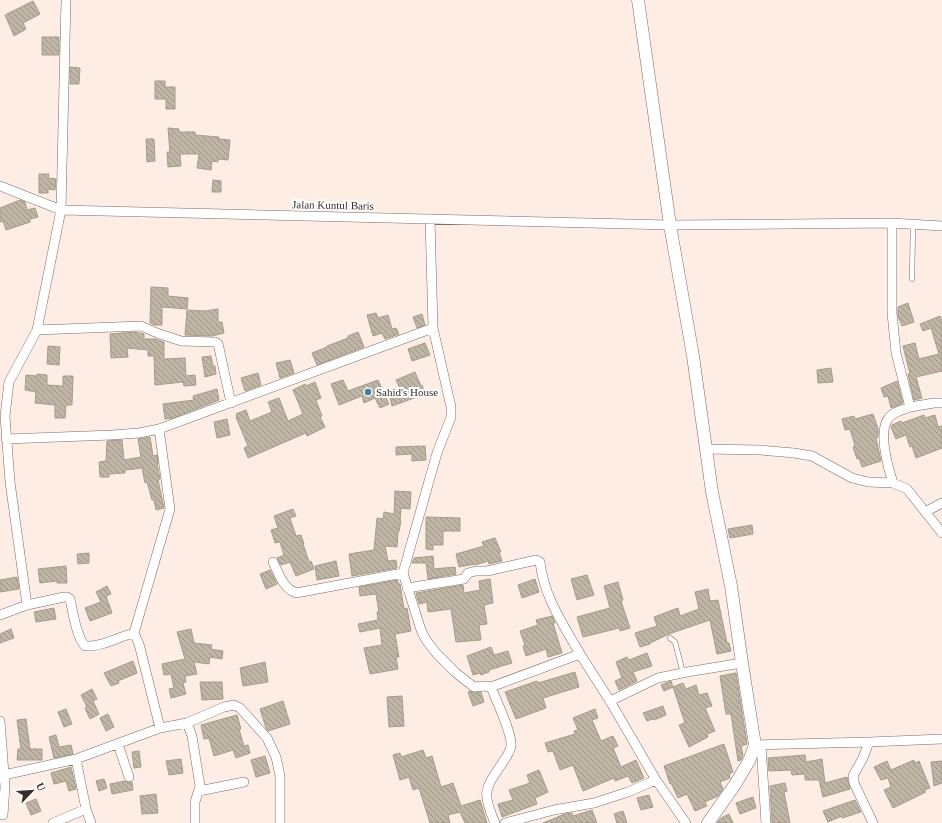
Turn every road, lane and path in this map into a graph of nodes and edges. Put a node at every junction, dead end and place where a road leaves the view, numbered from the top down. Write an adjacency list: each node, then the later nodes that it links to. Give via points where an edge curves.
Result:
1 (66, 0): 4 (street)
2 (638, 0): 8 (street)
3 (0, 186): 4 (street, Jalan Kuntul Baris)
4 (61, 210): 5 (street, Jalan Kuntul Baris); 12 (street)
5 (430, 219): 8 (street, Jalan Kuntul Baris); 11 (street)
6 (892, 223): 7 (street, Jalan Kuntul Baris); 8 (street, Jalan Kuntul Baris); 15 (street, via 892,313 896,353)
7 (913, 224): 9 (street, Jalan Kuntul Baris); 10 (lane)
8 (670, 225): 18 (street)
9 (942, 226)
10 (912, 279)
11 (433, 328): 13 (street); 24 (street, via 451,416 437,453)
12 (36, 330): 13 (street, via 141,326 181,341 215,342 218,344); 17 (street, via 9,382 5,416)
13 (232, 403): 16 (street)
14 (942, 403): 15 (street)
15 (910, 407): 19 (street, via 892,415 884,429 884,443)
16 (159, 429): 17 (street, via 133,434); 28 (street, via 170,509)
17 (6, 439): 26 (street)
18 (706, 449): 19 (street, via 794,452 812,456 852,478 868,482); 31 (street, via 731,586)
19 (893, 483): 21 (street, via 907,489)
20 (942, 503): 21 (street)
21 (926, 512): 22 (street)
22 (942, 533)
23 (273, 562): 24 (street, via 284,584 296,593)
24 (402, 573): 25 (street)
25 (407, 588): 30 (street, via 464,580 468,573 536,560 540,562 552,606); 33 (street, via 421,630 437,654 474,687)
26 (27, 605): 27 (street); 28 (street, via 68,597 85,646 94,646)
27 (0, 615)
28 (134, 633): 37 (street)
29 (670, 638): 32 (lane, via 675,642)
30 (580, 654): 33 (street); 34 (street)
31 (742, 664): 32 (street); 41 (street)
32 (683, 672): 34 (street, via 658,678)
33 (491, 688): 54 (street, via 508,731 511,746 488,784 486,794)
34 (610, 701): 45 (street)
35 (0, 720): 43 (street)
36 (187, 723): 37 (street); 47 (street, via 193,745); 53 (street, via 234,704 240,708 267,738 276,757 280,776)
37 (160, 728): 40 (street)
38 (942, 739): 39 (street)
39 (869, 742): 41 (street); 59 (street, via 854,776 854,783)
40 (118, 744): 42 (street); 44 (street)
41 (758, 745): 57 (street); 58 (street)
42 (76, 759): 43 (street); 48 (street)
43 (4, 775): 49 (street)
44 (129, 776)
45 (656, 780): 55 (street, via 594,804 554,810); 56 (street)
46 (244, 782): 47 (street)
47 (199, 792): 52 (street)
48 (86, 809): 50 (street); 51 (street)
49 (2, 817)
50 (53, 823)
51 (91, 823)
52 (195, 823)
53 (280, 823)
54 (495, 823)
55 (505, 823)
56 (686, 823)
57 (708, 823)
58 (766, 823)
59 (873, 823)

